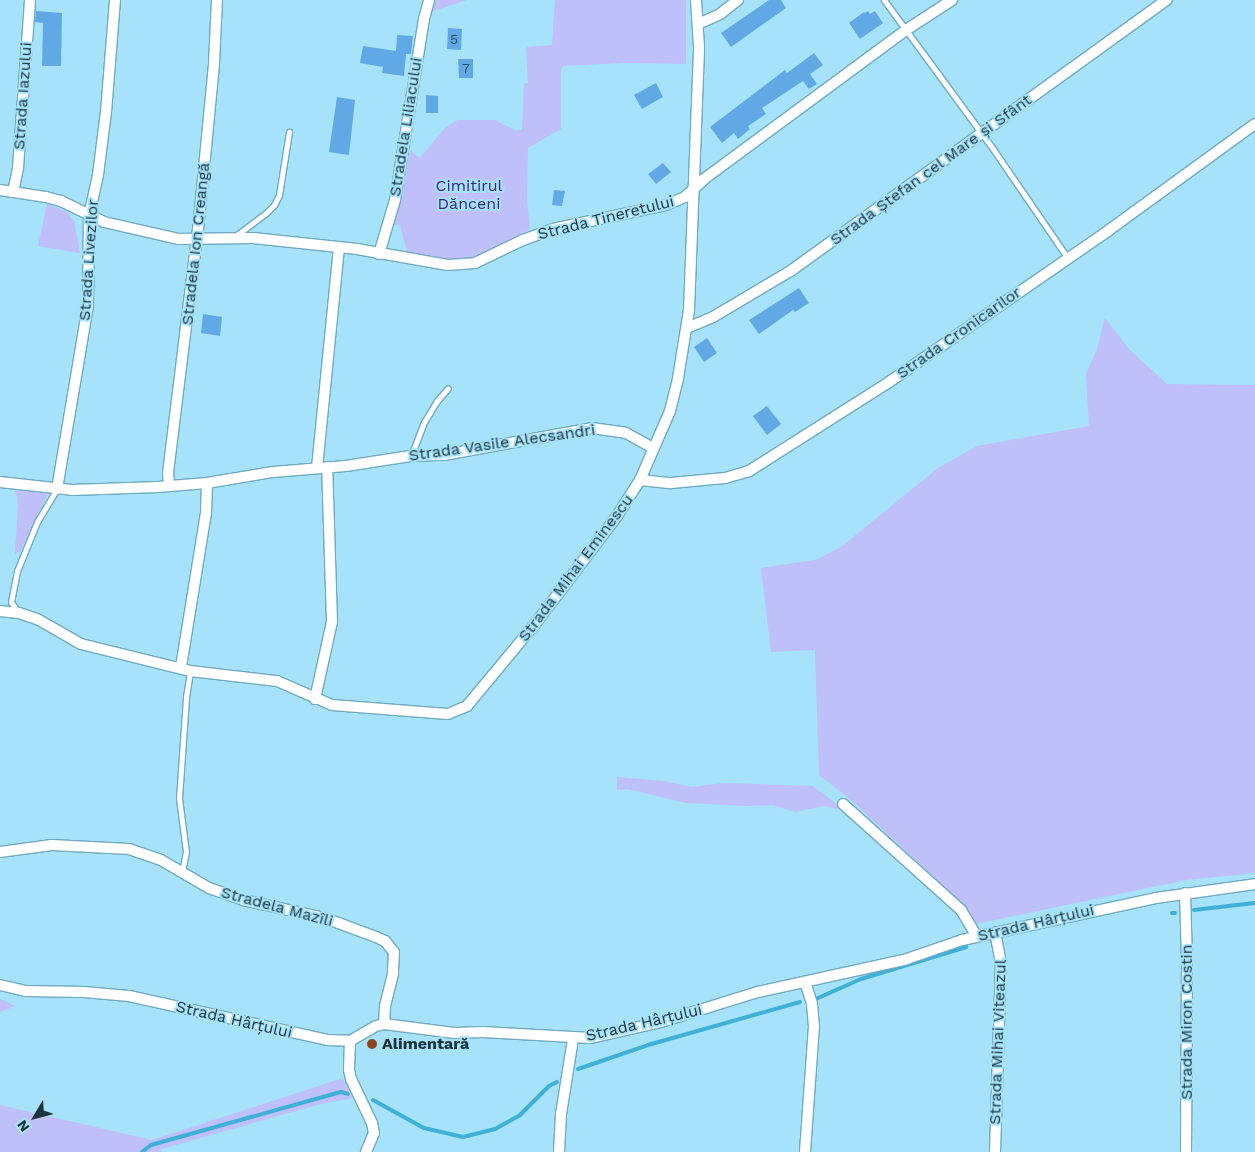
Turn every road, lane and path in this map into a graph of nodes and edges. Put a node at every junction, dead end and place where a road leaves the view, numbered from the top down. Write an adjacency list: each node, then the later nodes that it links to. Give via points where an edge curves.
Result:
1 (30, 0): 17 (street, Strada Iazului)
2 (115, 0): 18 (street, Strada Livezilor, via 106,112)
3 (217, 0): 20 (street, Stradela Ion Creangă)
4 (429, 0): 22 (street, Stradela Liliacului, via 395,200)
5 (696, 0): 10 (street, Strada Mihai Eminescu)
6 (738, 0): 10 (street, via 720,14)
7 (884, 0): 11 (lane)
8 (952, 0): 11 (street, Strada Tineretului)
9 (1167, 0): 14 (street, Strada Ștefan cel Mare și Sfânt)
10 (698, 24): 16 (street, Strada Mihai Eminescu)
11 (906, 30): 14 (lane); 16 (street, Strada Tineretului)
12 (1255, 124): 23 (street, Strada Cronicarilor)
13 (289, 132): 19 (lane, via 279,195 274,205)
14 (981, 133): 23 (lane); 24 (street, Strada Ștefan cel Mare și Sfânt, via 792,270 713,317)
15 (0, 190): 17 (street, Strada Tineretului)
16 (692, 191): 22 (street, Strada Tineretului, via 666,205 553,229 476,263 448,265); 24 (street, Strada Mihai Eminescu)
17 (14, 192): 18 (street, Strada Tineretului, via 61,201)
18 (89, 216): 20 (street, Strada Tineretului, via 178,239); 33 (street, Strada Livezilor, via 88,306)
19 (234, 237): 20 (street, Strada Tineretului); 21 (street, Strada Tineretului)
20 (197, 239): 32 (street, Stradela Ion Creangă)
21 (339, 248): 22 (street, Strada Tineretului); 28 (street)
22 (379, 254)
23 (1067, 257): 29 (street, Strada Cronicarilor, via 889,382 749,471 725,478 680,483)
24 (687, 328): 26 (street, Strada Mihai Eminescu, via 675,395)
25 (448, 388): 27 (lane, via 423,424)
26 (653, 448): 27 (street, Strada Vasile Alecsandri, via 626,433 592,428 464,452); 29 (street, Strada Mihai Eminescu)
27 (410, 456): 28 (street, Strada Vasile Alecsandri)
28 (322, 468): 31 (street, Strada Vasile Alecsandri); 37 (street, via 332,622)
29 (640, 480): 37 (street, Strada Mihai Eminescu, via 603,536 536,624 467,706 448,714 332,705)
30 (0, 482): 33 (street, Strada Vasile Alecsandri)
31 (207, 483): 32 (street, Strada Vasile Alecsandri); 36 (street)
32 (169, 486): 33 (street, Strada Vasile Alecsandri)
33 (57, 489): 35 (lane, via 37,522 17,571 11,602)
34 (0, 612): 35 (street)
35 (19, 613): 36 (street, via 39,620 81,644)
36 (186, 669): 37 (street, via 277,681); 40 (lane, via 180,798 186,852)
37 (315, 699)
38 (844, 804): 44 (street, via 960,910)
39 (0, 852): 40 (street, Stradela Mazîli, via 52,845 113,847 144,853)
40 (182, 872): 47 (street, Stradela Mazîli, via 209,888 243,900 325,918 385,941 395,958)
41 (1255, 884): 42 (street, Strada Hârțului)
42 (1185, 893): 43 (street, Strada Hârțului, via 1062,916); 54 (street, Strada Miron Costin)
43 (996, 933): 44 (street, Strada Hârțului); 53 (street, Strada Mihai Viteazul, via 1001,963)
44 (977, 937): 45 (street, Strada Hârțului, via 943,945 904,960)
45 (805, 982): 48 (street, Strada Hârțului, via 758,992 637,1028); 52 (street, via 814,1026)
46 (0, 985): 49 (street, Strada Hârțului, via 26,991 129,996 298,1035)
47 (384, 1024): 48 (street, Strada Hârțului, via 454,1033); 49 (street)
48 (573, 1039): 51 (street, via 561,1114)
49 (350, 1041): 50 (street, via 351,1079 372,1123 372,1142)
50 (366, 1152)
51 (559, 1152)
52 (805, 1152)
53 (995, 1152)
54 (1186, 1152)

